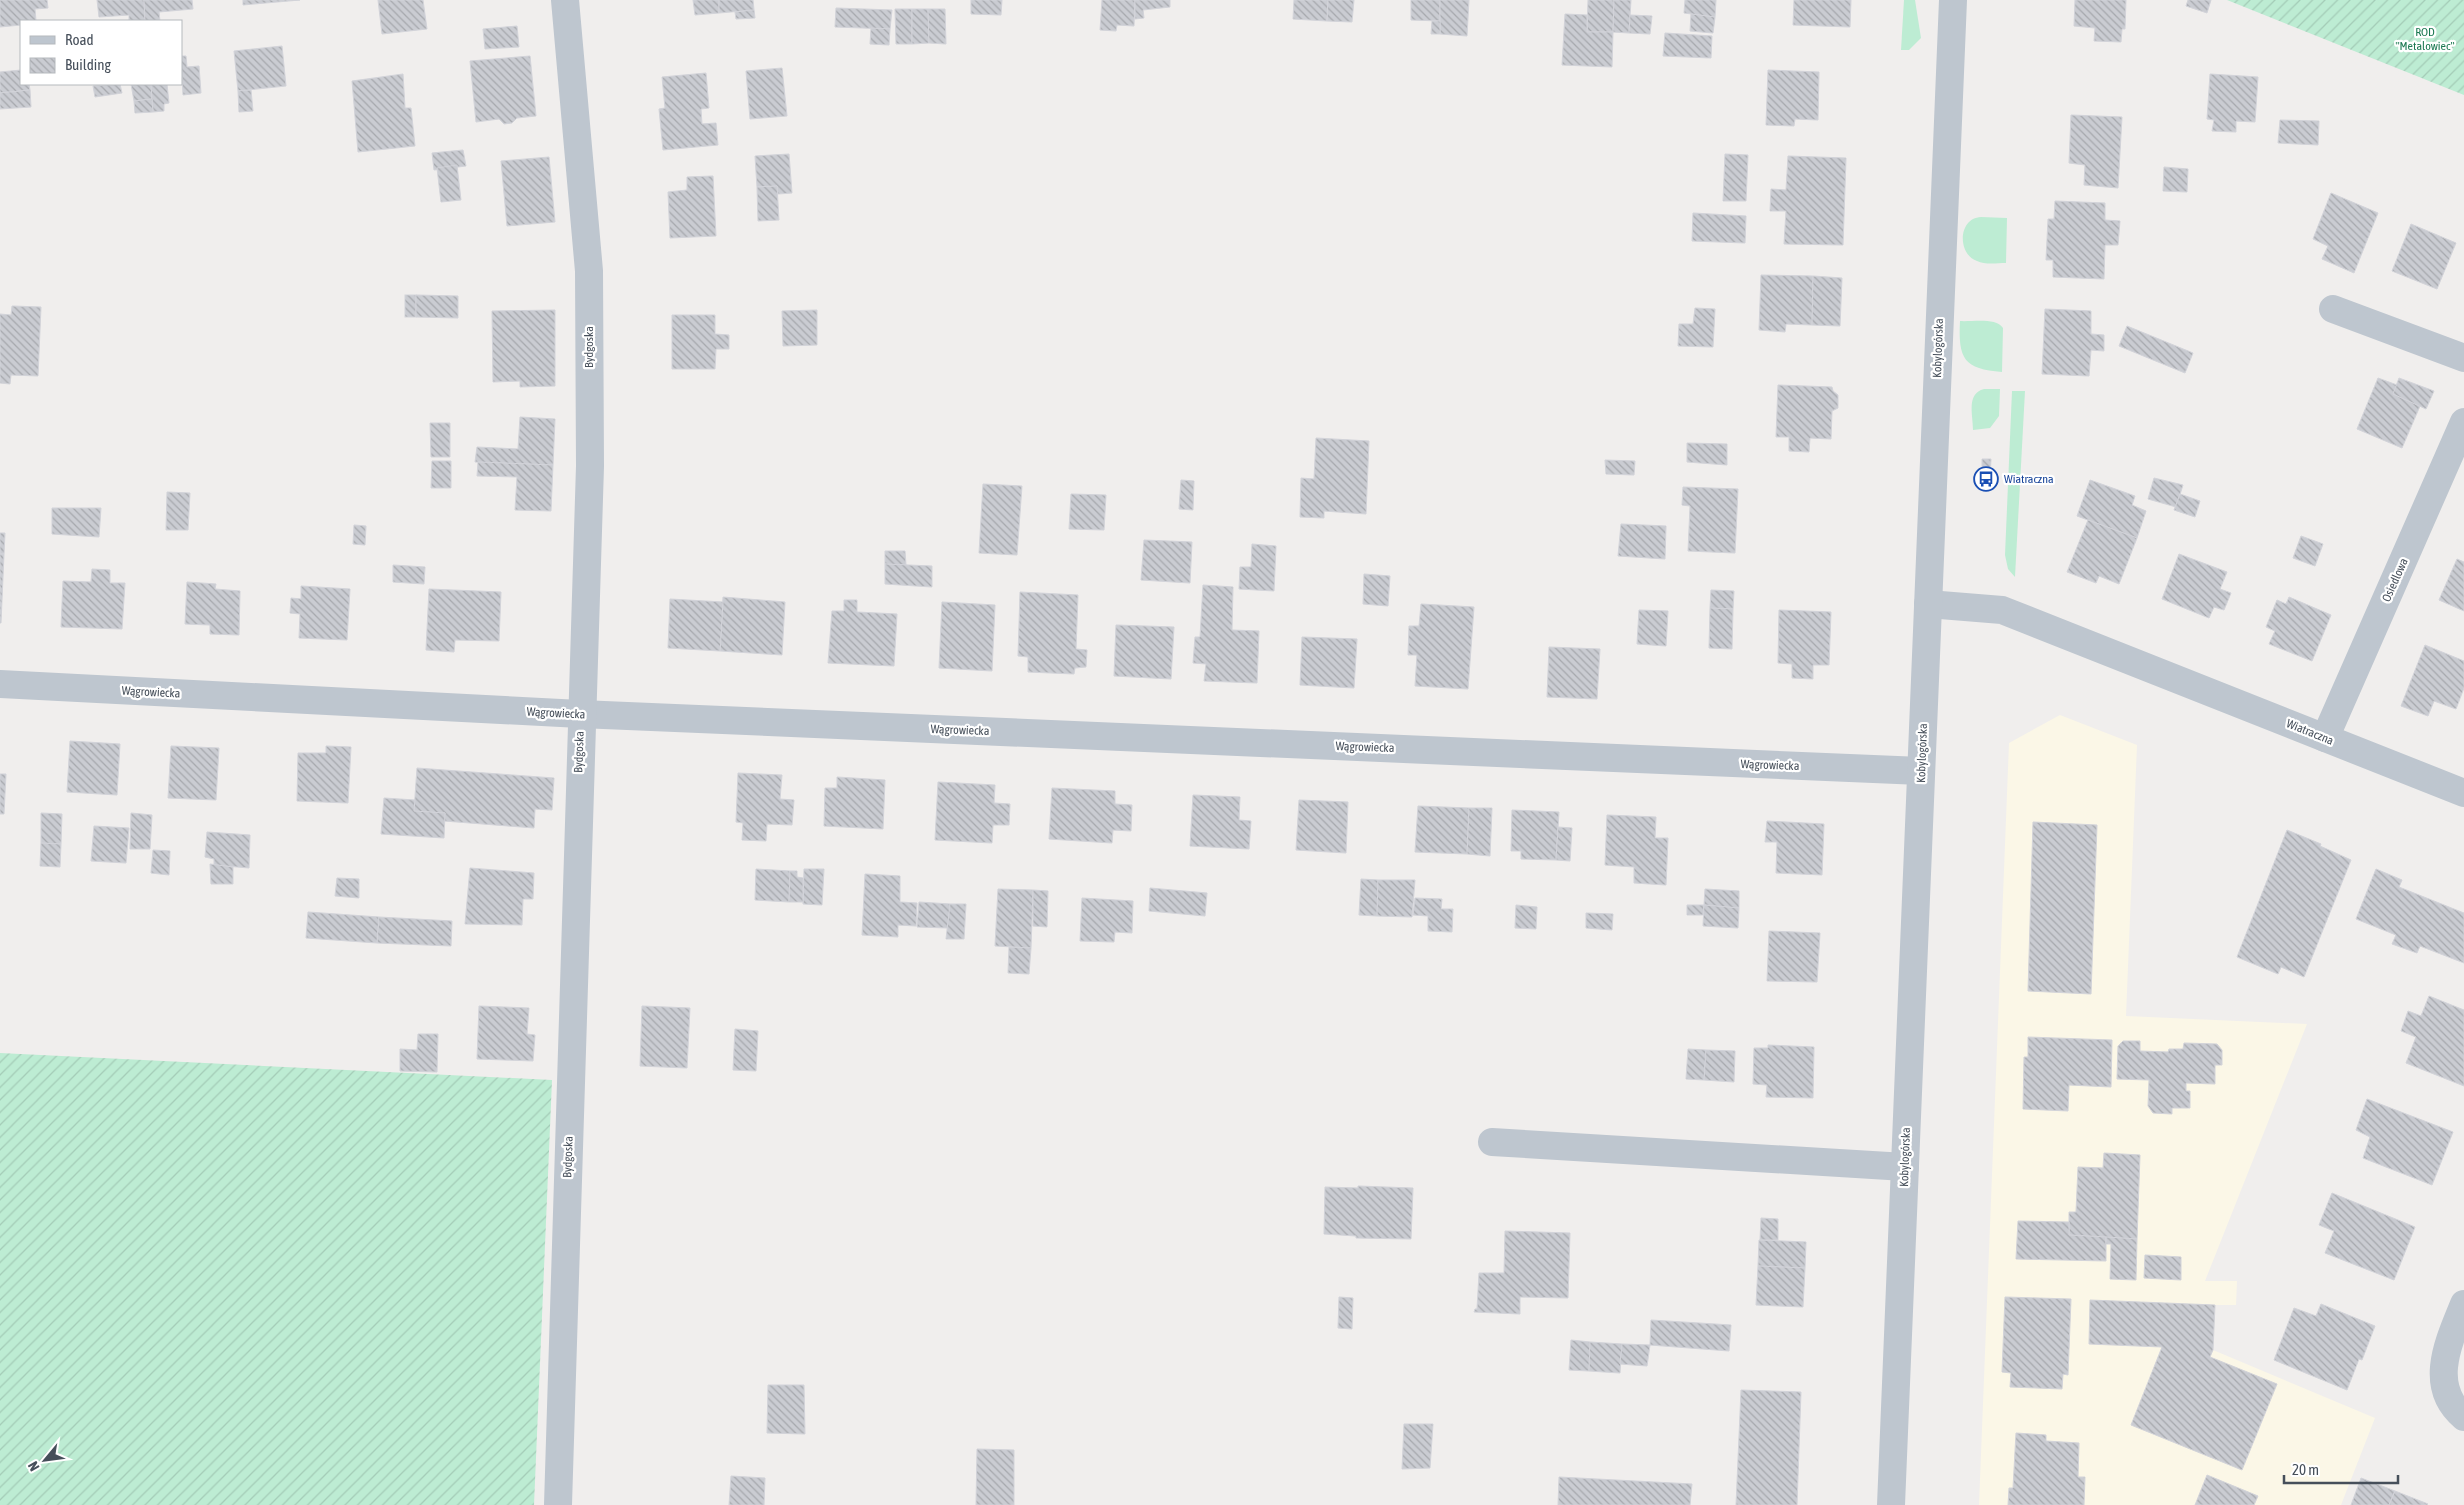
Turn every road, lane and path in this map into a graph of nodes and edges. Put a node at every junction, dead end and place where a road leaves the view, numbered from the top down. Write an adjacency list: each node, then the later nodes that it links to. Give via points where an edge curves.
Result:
1 (565, 0): 8 (street, Bydgoska, via 589,271 590,466)
2 (1952, 0): 6 (street, Kobylogórska)
3 (2333, 310): 4 (street)
4 (2464, 358)
5 (2464, 422): 9 (street, Osiedlowa)
6 (1928, 604): 9 (street, Wiatraczna, via 2002,610); 10 (street, Kobylogórska)
7 (0, 684): 8 (street, Wągrowiecka)
8 (580, 714): 10 (street, Wągrowiecka); 16 (street, Bydgoska)
9 (2325, 738): 11 (street, Wiatraczna)
10 (1921, 772): 13 (street, Kobylogórska)
11 (2464, 793)
12 (1492, 1142): 13 (street)
13 (1904, 1167): 17 (street, Kobylogórska)
14 (2464, 1304): 15 (street, via 2442,1368 2445,1388 2456,1410)
15 (2464, 1417)
16 (558, 1505)
17 (1891, 1505)

